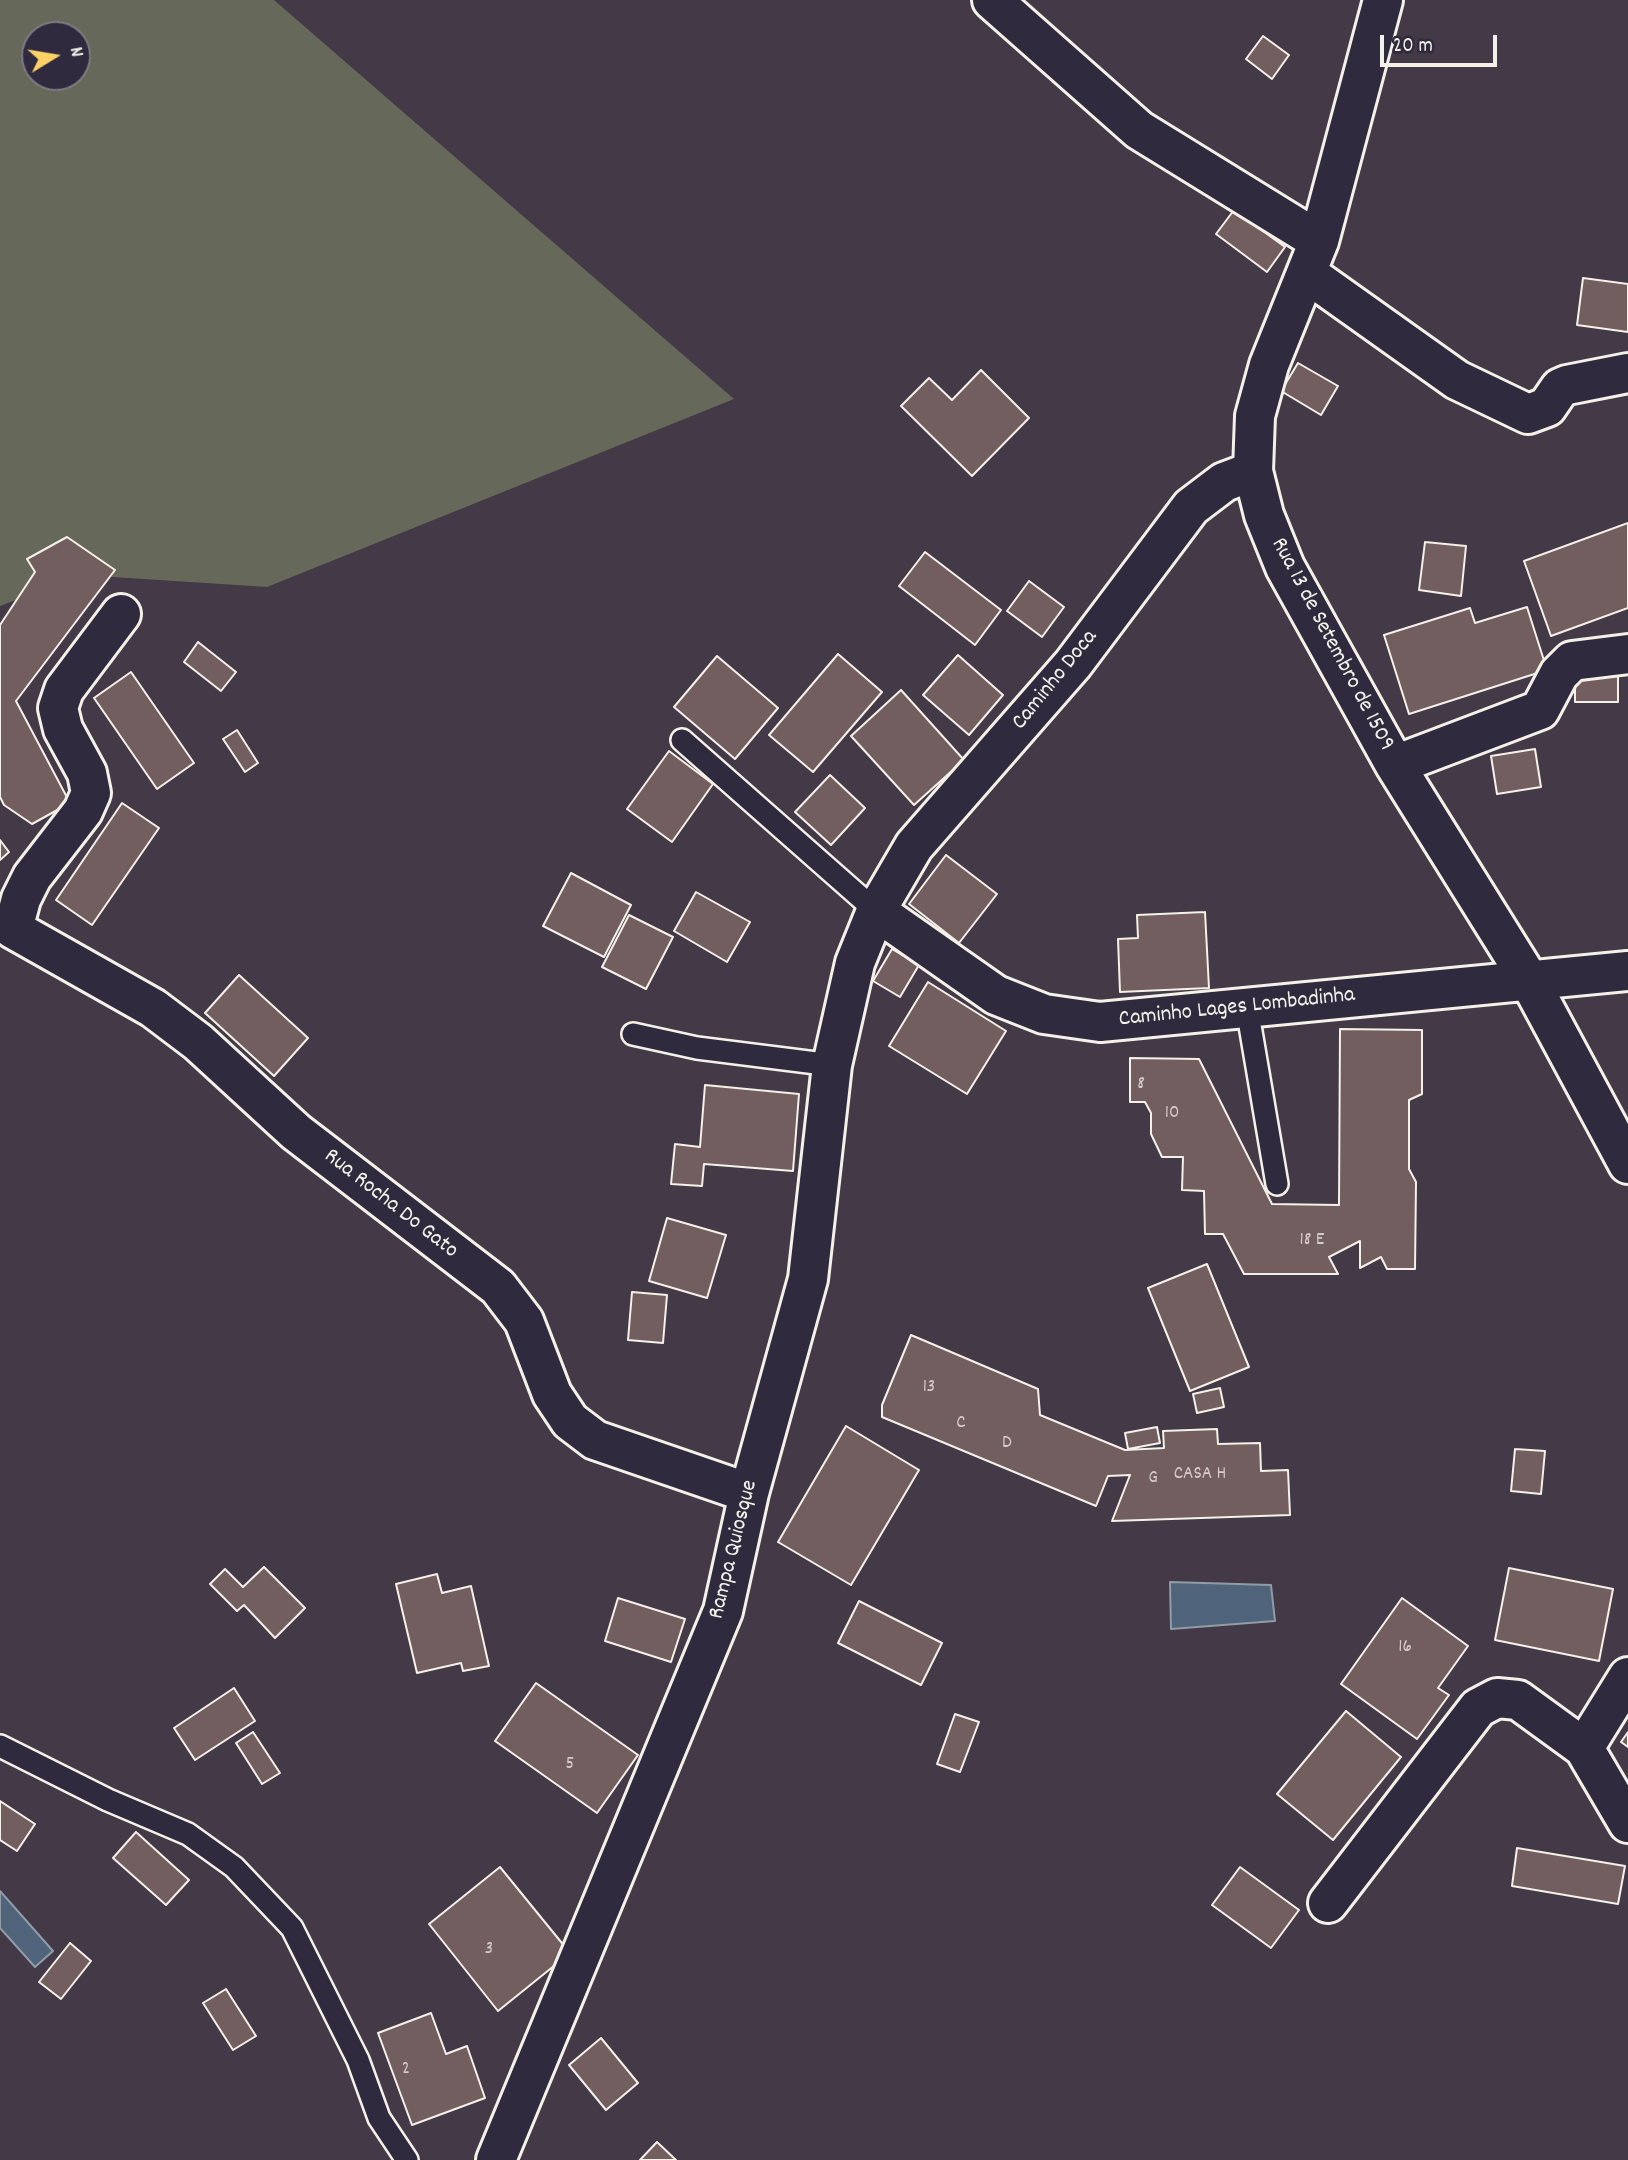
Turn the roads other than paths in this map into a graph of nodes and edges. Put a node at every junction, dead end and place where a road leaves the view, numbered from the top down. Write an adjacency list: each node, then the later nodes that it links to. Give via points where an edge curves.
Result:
1 (992, 0): 3 (street, via 1139,130)
2 (1383, 0): 3 (street, Rua 13 de Setembro de 1509)
3 (1313, 258): 4 (street, via 1457,380 1528,414 1547,407 1567,385); 5 (street, Rua 13 de Setembro de 1509, via 1269,365 1255,416)
4 (1628, 373)
5 (1253, 471): 9 (street, Rua 13 de Setembro de 1509, via 1285,567); 10 (street, Caminho Doca, via 1224,482 1191,507 1073,664 914,846)
6 (121, 614): 11 (street, via 64,690 58,708 63,729 87,773 91,793 83,811 32,877)
7 (1628, 654): 9 (street, via 1572,661 1559,674 1540,710)
8 (682, 740): 10 (lane)
9 (1395, 765): 13 (street, Rua 13 de Setembro de 1509)
10 (876, 911): 14 (street, Caminho Lages Lombadinha, via 996,995 1044,1014 1100,1022); 16 (street, Rampa Quiosque, via 855,963)
11 (7, 932): 19 (street, Rua Rocha Do Gato, via 153,1008 198,1042 296,1132 498,1287 524,1321 552,1394 570,1421 595,1440)
12 (1628, 971): 13 (street, Caminho Lages Lombadinha)
13 (1530, 980): 14 (street, Caminho Lages Lombadinha); 17 (street, Rua 13 de Setembro de 1509)
14 (1247, 1007): 18 (lane)
15 (633, 1034): 16 (lane, via 697,1048)
16 (832, 1065): 19 (street, Rampa Quiosque, via 808,1279)
17 (1628, 1164)
18 (1277, 1184)
19 (749, 1493): 26 (street, Rampa Quiosque, via 723,1611)
20 (1628, 1677): 22 (street)
21 (0, 1746): 25 (lane, via 188,1834 234,1867 292,1928 358,2060 379,2118)
22 (1584, 1748): 23 (street); 24 (street, via 1518,1700 1497,1698 1478,1708)
23 (1628, 1823)
24 (1328, 1903)
25 (407, 2160)
26 (496, 2160)

